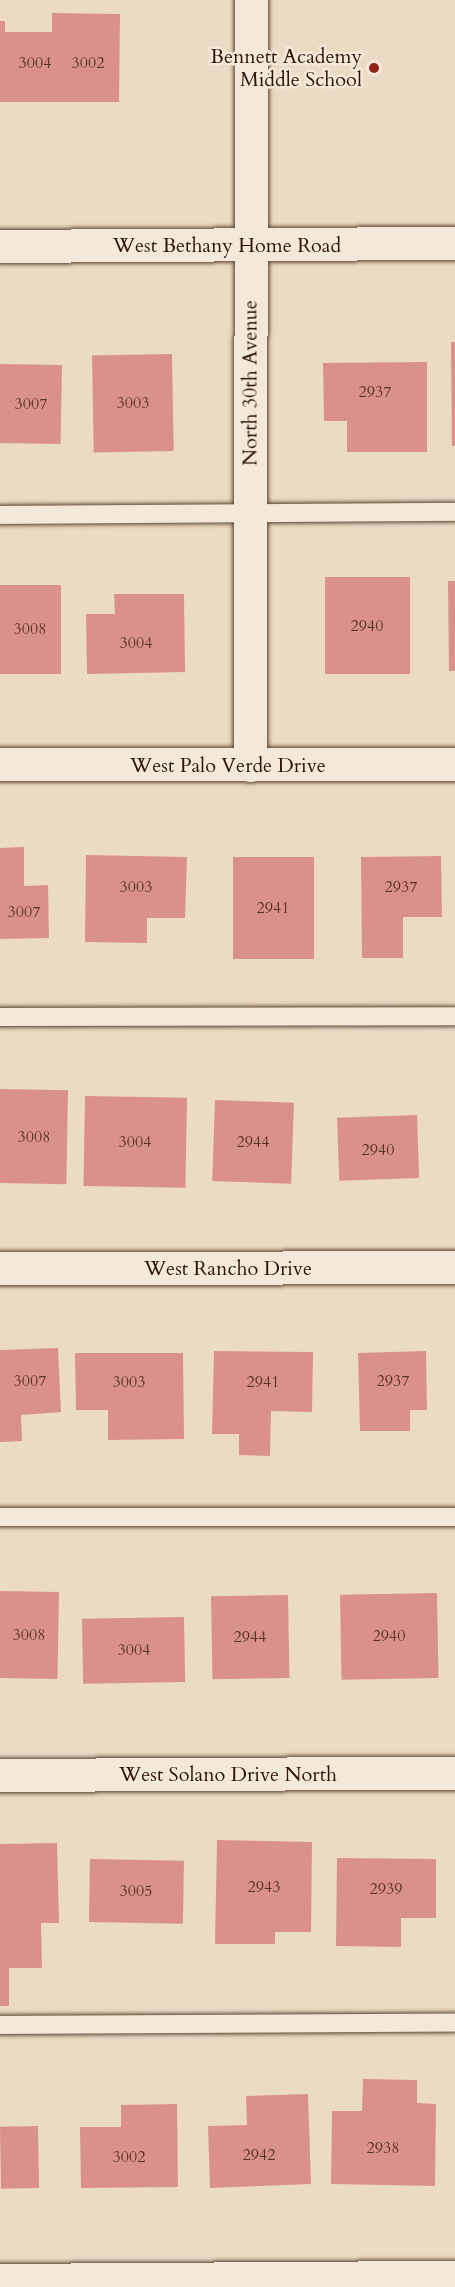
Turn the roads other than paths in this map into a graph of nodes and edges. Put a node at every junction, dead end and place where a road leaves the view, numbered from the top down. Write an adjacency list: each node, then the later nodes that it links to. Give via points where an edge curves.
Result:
1 (251, 0): 3 (street, North 30th Avenue)
2 (455, 243): 3 (street, West Bethany Home Road)
3 (250, 244): 4 (street, West Bethany Home Road); 6 (street, North 30th Avenue)
4 (0, 246)
5 (455, 512): 6 (lane)
6 (250, 513): 7 (lane); 10 (street, North 30th Avenue)
7 (0, 515)
8 (0, 764): 10 (street, West Palo Verde Drive)
9 (455, 764): 10 (street, West Palo Verde Drive)
10 (250, 765)
11 (455, 1016): 12 (lane)
12 (0, 1017)
13 (455, 1267): 14 (street, West Rancho Drive)
14 (0, 1268)
15 (455, 1516): 16 (lane)
16 (0, 1517)
17 (455, 1773): 18 (street, West Solano Drive North)
18 (0, 1775)
19 (455, 2023): 20 (lane)
20 (0, 2025)
21 (455, 2277): 22 (street)
22 (0, 2280)

